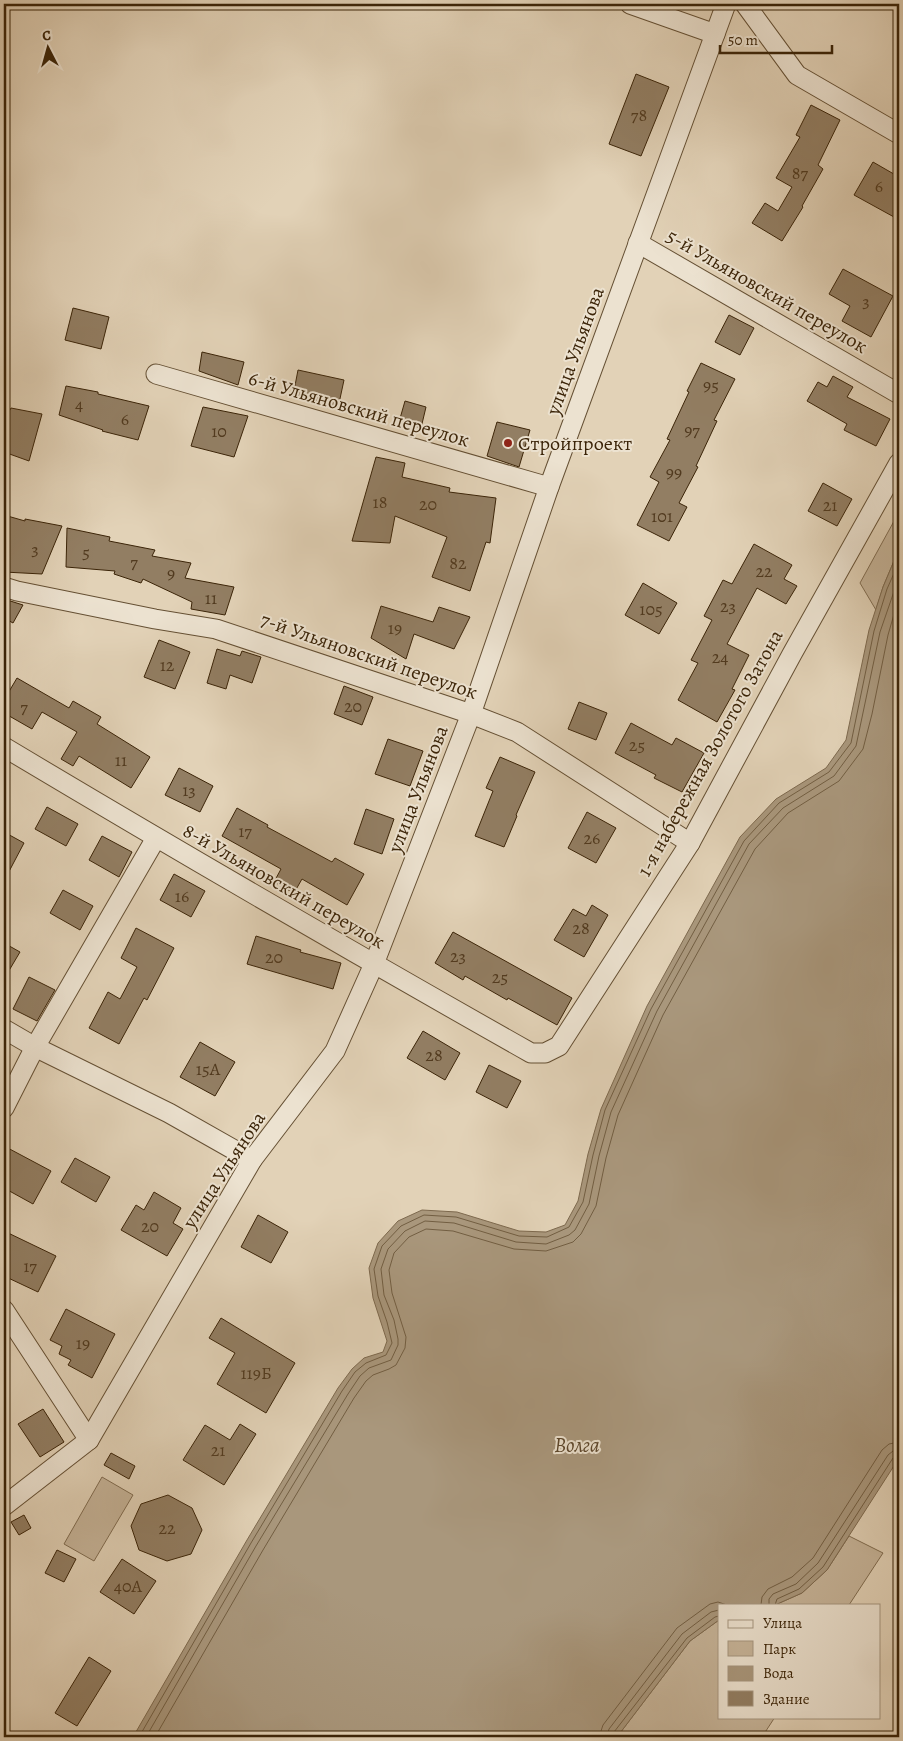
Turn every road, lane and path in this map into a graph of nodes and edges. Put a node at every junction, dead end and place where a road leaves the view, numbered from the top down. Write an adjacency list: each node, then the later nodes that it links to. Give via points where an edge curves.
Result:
1 (630, 4): 4 (street)
2 (726, 4): 4 (street, улица Ульянова)
3 (745, 4): 5 (street, via 797,74)
4 (715, 34): 6 (street, улица Ульянова)
5 (899, 134)
6 (638, 243): 8 (street, 5-й Ульяновский переулок); 10 (street, улица Ульянова)
7 (156, 374): 10 (street, 6-й Ульяновский переулок)
8 (899, 394)
9 (899, 463): 15 (street, 1-я набережная Золотого Затона)
10 (549, 487): 12 (street, улица Ульянова)
11 (4, 586): 12 (street, 7-й Ульяновский переулок, via 216,629)
12 (470, 714): 15 (street, 7-й Ульяновский переулок, via 517,732); 16 (street, улица Ульянова)
13 (4, 747): 14 (street, 8-й Ульяновский переулок)
14 (156, 838): 16 (street, 8-й Ульяновский переулок); 18 (street)
15 (690, 843): 19 (street, 1-я набережная Золотого Затона, via 559,1046)
16 (374, 964): 19 (street, 8-й Ульяновский переулок, via 531,1053); 21 (street, улица Ульянова, via 335,1051)
17 (4, 1030): 18 (street)
18 (35, 1047): 20 (street); 21 (street, via 169,1113)
19 (545, 1053)
20 (4, 1108)
21 (252, 1160): 23 (street, улица Ульянова)
22 (4, 1310): 23 (street)
23 (89, 1440): 24 (street, улица Ульянова)
24 (4, 1506)

